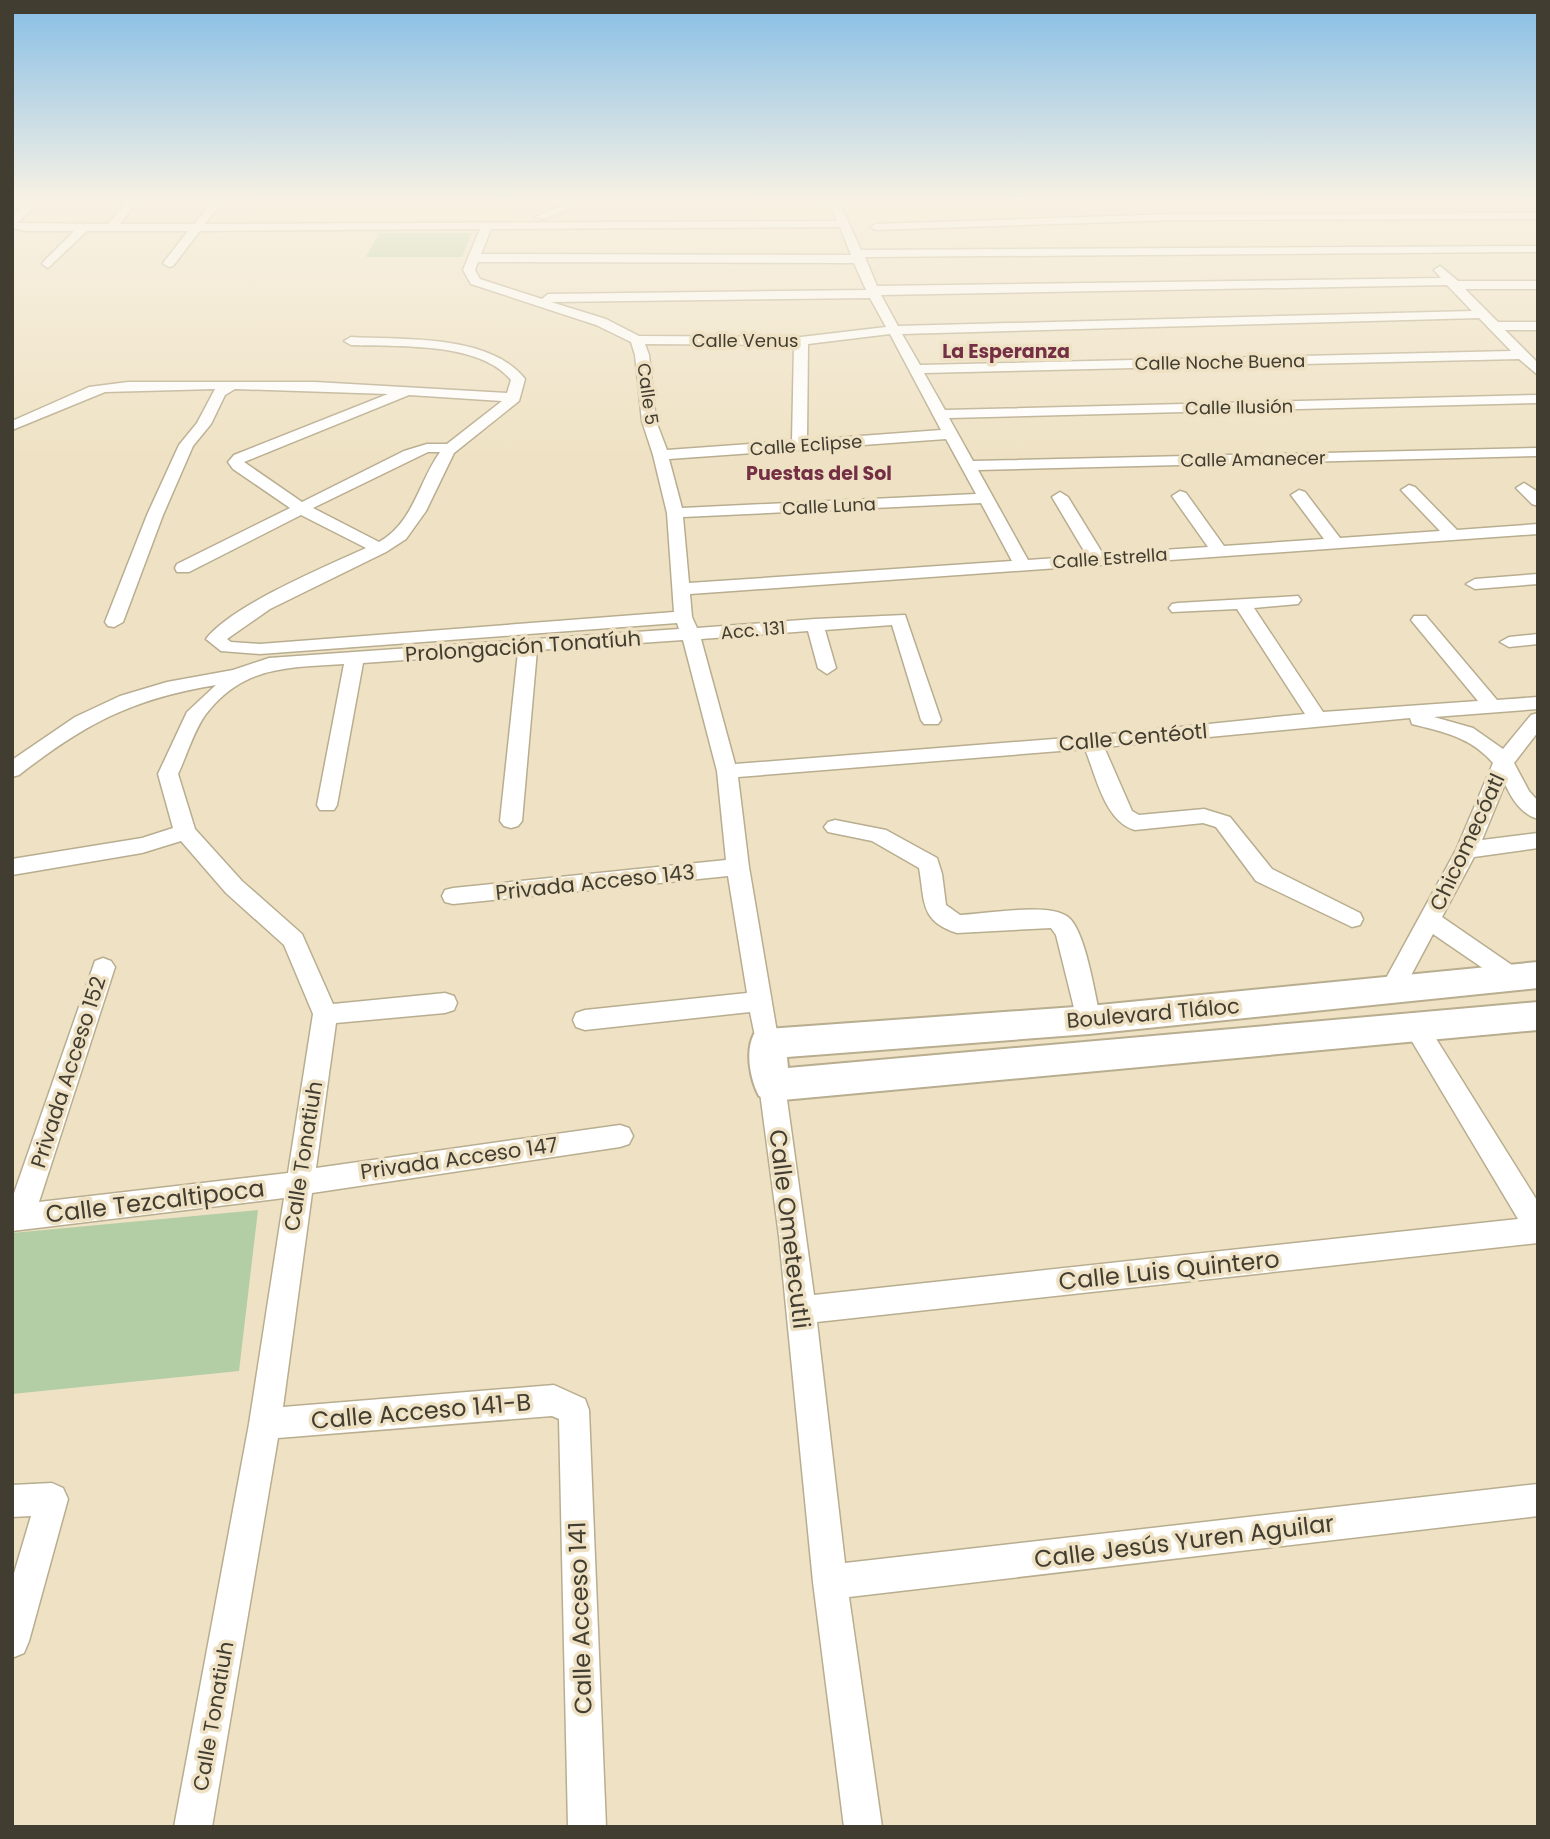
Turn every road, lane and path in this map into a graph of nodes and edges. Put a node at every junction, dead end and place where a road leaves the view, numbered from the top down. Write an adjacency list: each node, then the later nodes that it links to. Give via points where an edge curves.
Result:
1 (488, 285): 6 (street, Calle 5)
2 (871, 285): 5 (street)
3 (1335, 285): 5 (street)
4 (1454, 285): 7 (street)
5 (874, 292): 6 (street); 10 (street)
6 (531, 298): 11 (street, Calle 5, via 601,322)
7 (1484, 314): 8 (street); 10 (street, Calle Venus)
8 (1496, 326): 9 (street); 14 (street)
9 (1538, 326)
10 (894, 330): 13 (street, Calle Venus); 15 (street)
11 (636, 340): 13 (street, Calle Venus); 27 (street, Calle 5, via 642,355 649,421)
12 (351, 341): 19 (street, via 485,355 506,365 517,379)
13 (801, 341): 24 (street)
14 (1523, 355): 15 (street, Calle Noche Buena); 16 (street)
15 (917, 369): 21 (street)
16 (1538, 371)
17 (229, 384): 18 (street); 22 (street, via 103,388); 53 (street, via 186,445)
18 (410, 391): 19 (street); 36 (street, via 239,458 238,466)
19 (514, 398): 25 (street)
20 (1538, 399): 21 (street, Calle Ilusión)
21 (940, 414): 23 (street)
22 (12, 426)
23 (951, 434): 24 (street, Calle Eclipse); 28 (street)
24 (799, 446): 27 (street, Calle Eclipse)
25 (450, 448): 36 (street, via 409,454); 41 (street, via 405,531)
26 (1538, 452): 28 (street, Calle Amanecer)
27 (661, 455): 37 (street, Calle 5)
28 (968, 466): 34 (street)
29 (1524, 488): 35 (street)
30 (1409, 490): 39 (street)
31 (1299, 495): 40 (street)
32 (1181, 496): 42 (street)
33 (1060, 497): 43 (street)
34 (984, 498): 37 (street, Calle Luna); 44 (street)
35 (1538, 501)
36 (302, 509): 41 (street); 45 (street)
37 (675, 513): 48 (street, Calle 5)
38 (1538, 529): 39 (street, Calle Estrella)
39 (1452, 534): 40 (street, Calle Estrella)
40 (1335, 542): 42 (street, Calle Estrella)
41 (378, 548): 55 (street, via 260,605 215,639 227,648 260,649)
42 (1218, 550): 43 (street, Calle Estrella)
43 (1097, 559): 44 (street, Calle Estrella)
44 (1022, 564): 48 (street, Calle Estrella)
45 (183, 568)
46 (1538, 579): 47 (street)
47 (1475, 584)
48 (682, 589): 55 (street, Calle 5)
49 (1292, 600): 50 (street)
50 (1242, 603): 51 (street); 65 (street)
51 (1178, 608)
52 (1420, 620): 63 (street)
53 (114, 622)
54 (816, 624): 55 (street, Acc. 131); 60 (street); 67 (street, Acc. 131, via 899,619)
55 (687, 626): 58 (street, Prolongación Tonatíuh); 71 (street, Calle Ometecutli)
56 (1538, 639): 57 (street)
57 (1509, 642)
58 (528, 645): 59 (street, Prolongación Tonatíuh); 74 (street)
59 (354, 658): 61 (street, via 269,664); 72 (street)
60 (827, 668)
61 (237, 675): 70 (street, via 125,700 56,737); 76 (street, via 197,712 168,774)
62 (1538, 703): 63 (street, Calle Centéotl)
63 (1491, 705): 64 (street, Calle Centéotl)
64 (1385, 714): 65 (street, Calle Centéotl); 69 (street, Chicomecóatl, via 1464,730)
65 (1318, 719): 68 (street, Calle Centéotl)
66 (1538, 719): 69 (street, Chicomecóatl)
67 (931, 720)
68 (1092, 742): 71 (street, Calle Centéotl); 82 (street, via 1123,815 1135,823 1203,816 1223,822 1264,875)
69 (1503, 763): 73 (street, via 1521,801); 78 (street, Chicomecóatl)
70 (12, 770)
71 (727, 771): 80 (street, Calle Ometecutli)
72 (327, 805)
73 (1538, 812)
74 (511, 821)
75 (835, 827): 92 (street, via 878,835 929,864 936,910 957,925 1045,918 1059,922 1067,932)
76 (185, 832): 79 (street, via 142,845); 89 (street, via 234,887 294,940)
77 (1538, 840): 78 (street)
78 (1467, 849): 83 (street, Chicomecóatl)
79 (12, 867)
80 (738, 867): 81 (street, Privada Acceso 143); 87 (street, Calle Ometecutli)
81 (453, 896)
82 (1352, 919)
83 (1430, 920): 85 (street, Chicomecóatl, via 1471,950); 86 (street, Chicomecóatl)
84 (103, 967): 98 (street, Privada Acceso 152)
85 (1526, 976): 86 (street, Boulevard Tláloc)
86 (1391, 991): 92 (street, Boulevard Tláloc)
87 (760, 1001): 91 (street); 94 (street, Calle Ometecutli)
88 (445, 1003): 89 (street)
89 (325, 1014): 97 (street, Calle Tonatiuh)
90 (1538, 1016): 93 (street, Boulevard Tláloc)
91 (585, 1020)
92 (1089, 1020): 94 (street, Boulevard Tláloc)
93 (1416, 1028): 95 (street, Boulevard Tláloc); 99 (street)
94 (767, 1044): 95 (street, Calle Ometecutli)
95 (772, 1085): 100 (street, Calle Ometecutli)
96 (620, 1136): 97 (street, Privada Acceso 147)
97 (299, 1184): 98 (street, Calle Tezcaltipoca); 102 (street, Calle Tonatiuh)
98 (16, 1218)
99 (1538, 1228): 100 (street, Calle Luis Quintero)
100 (801, 1310): 106 (street, Calle Ometecutli)
101 (574, 1410): 102 (street, Calle Acceso 141-B, via 554,1400); 109 (street, Calle Acceso 141)
102 (265, 1424): 108 (street, Calle Tonatiuh)
103 (52, 1499): 105 (street); 107 (street)
104 (1538, 1500): 106 (street, Calle Jesús Yuren Aguilar)
105 (12, 1501)
106 (830, 1582): 110 (street, Calle Ometecutli)
107 (12, 1641)
108 (194, 1827)
109 (587, 1827)
110 (863, 1827)

